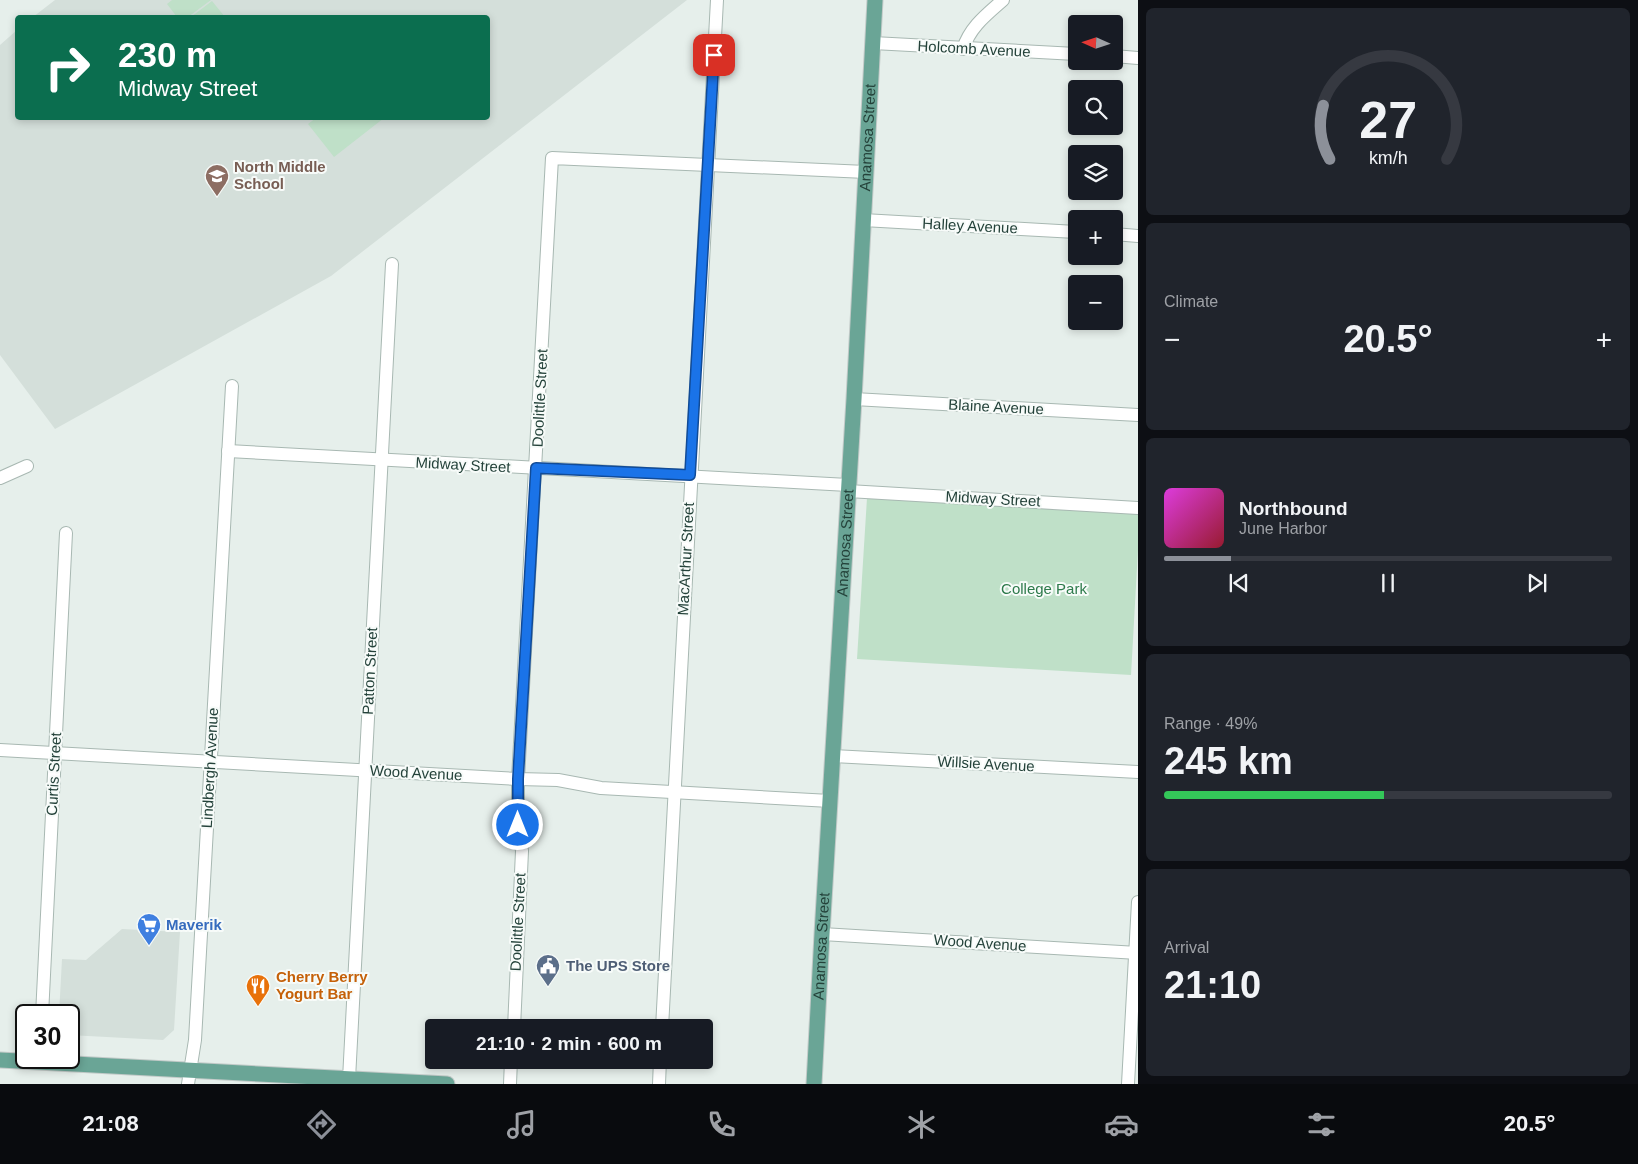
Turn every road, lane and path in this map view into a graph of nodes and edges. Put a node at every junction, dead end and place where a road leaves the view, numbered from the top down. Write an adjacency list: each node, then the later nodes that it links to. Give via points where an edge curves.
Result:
1 (717, 0): 9 (street, MacArthur Street)
2 (875, 0): 4 (main road, Anamosa Street)
3 (1003, 0): 5 (street, via 970,31)
4 (873, 43): 5 (street, Holcomb Avenue); 10 (main road, Anamosa Street)
5 (963, 49): 6 (street, Holcomb Avenue)
6 (1068, 54)
7 (1123, 57): 8 (street)
8 (1138, 58)
9 (707, 165): 10 (street); 22 (street, Doolittle Street, via 552,158); 23 (street, MacArthur Street)
10 (866, 172): 11 (main road, Anamosa Street)
11 (863, 220): 12 (street, Halley Avenue); 17 (main road, Anamosa Street)
12 (1068, 232)
13 (1123, 235): 14 (street)
14 (1138, 236)
15 (392, 264): 20 (street, Patton Street)
16 (232, 386): 19 (street, Lindbergh Avenue)
17 (854, 399): 18 (street, Blaine Avenue); 25 (main road, Anamosa Street)
18 (1138, 414)
19 (228, 451): 20 (street, Midway Street); 31 (street, Lindbergh Avenue)
20 (381, 460): 22 (street, Midway Street); 32 (street, Patton Street)
21 (27, 466): 24 (street)
22 (536, 468): 23 (street, Midway Street); 34 (street, Doolittle Street)
23 (690, 475): 25 (street, Midway Street); 35 (street, MacArthur Street)
24 (0, 478)
25 (848, 488): 26 (street, Midway Street); 30 (main road, Anamosa Street)
26 (1138, 508)
27 (66, 533): 29 (street, Curtis Street)
28 (0, 750): 29 (street, Wood Avenue)
29 (54, 753): 31 (street, Wood Avenue); 40 (street, Curtis Street)
30 (833, 756): 33 (street, Willsie Avenue); 36 (main road, Anamosa Street)
31 (210, 761): 32 (street, Wood Avenue); 48 (street, Lindbergh Avenue, via 195,1040)
32 (365, 770): 34 (street, Wood Avenue); 49 (street, Patton Street)
33 (1138, 772)
34 (518, 779): 35 (street, Wood Avenue); 41 (street, Doolittle Street, via 518,825 522,851)
35 (674, 792): 36 (street, Wood Avenue); 42 (street, MacArthur Street)
36 (830, 801): 38 (main road, Anamosa Street)
37 (1138, 902): 39 (street)
38 (822, 934): 39 (street, Wood Avenue); 53 (main road, Anamosa Street)
39 (1137, 953): 54 (street)
40 (43, 1004)
41 (514, 1019)
42 (662, 1019)
43 (0, 1060): 44 (main road)
44 (15, 1060)
45 (80, 1065): 48 (main road)
46 (511, 1069): 51 (street)
47 (660, 1069): 52 (street)
48 (190, 1077): 49 (main road)
49 (349, 1079): 50 (main road)
50 (447, 1084)
51 (510, 1084)
52 (659, 1084)
53 (814, 1084)
54 (1128, 1084)

